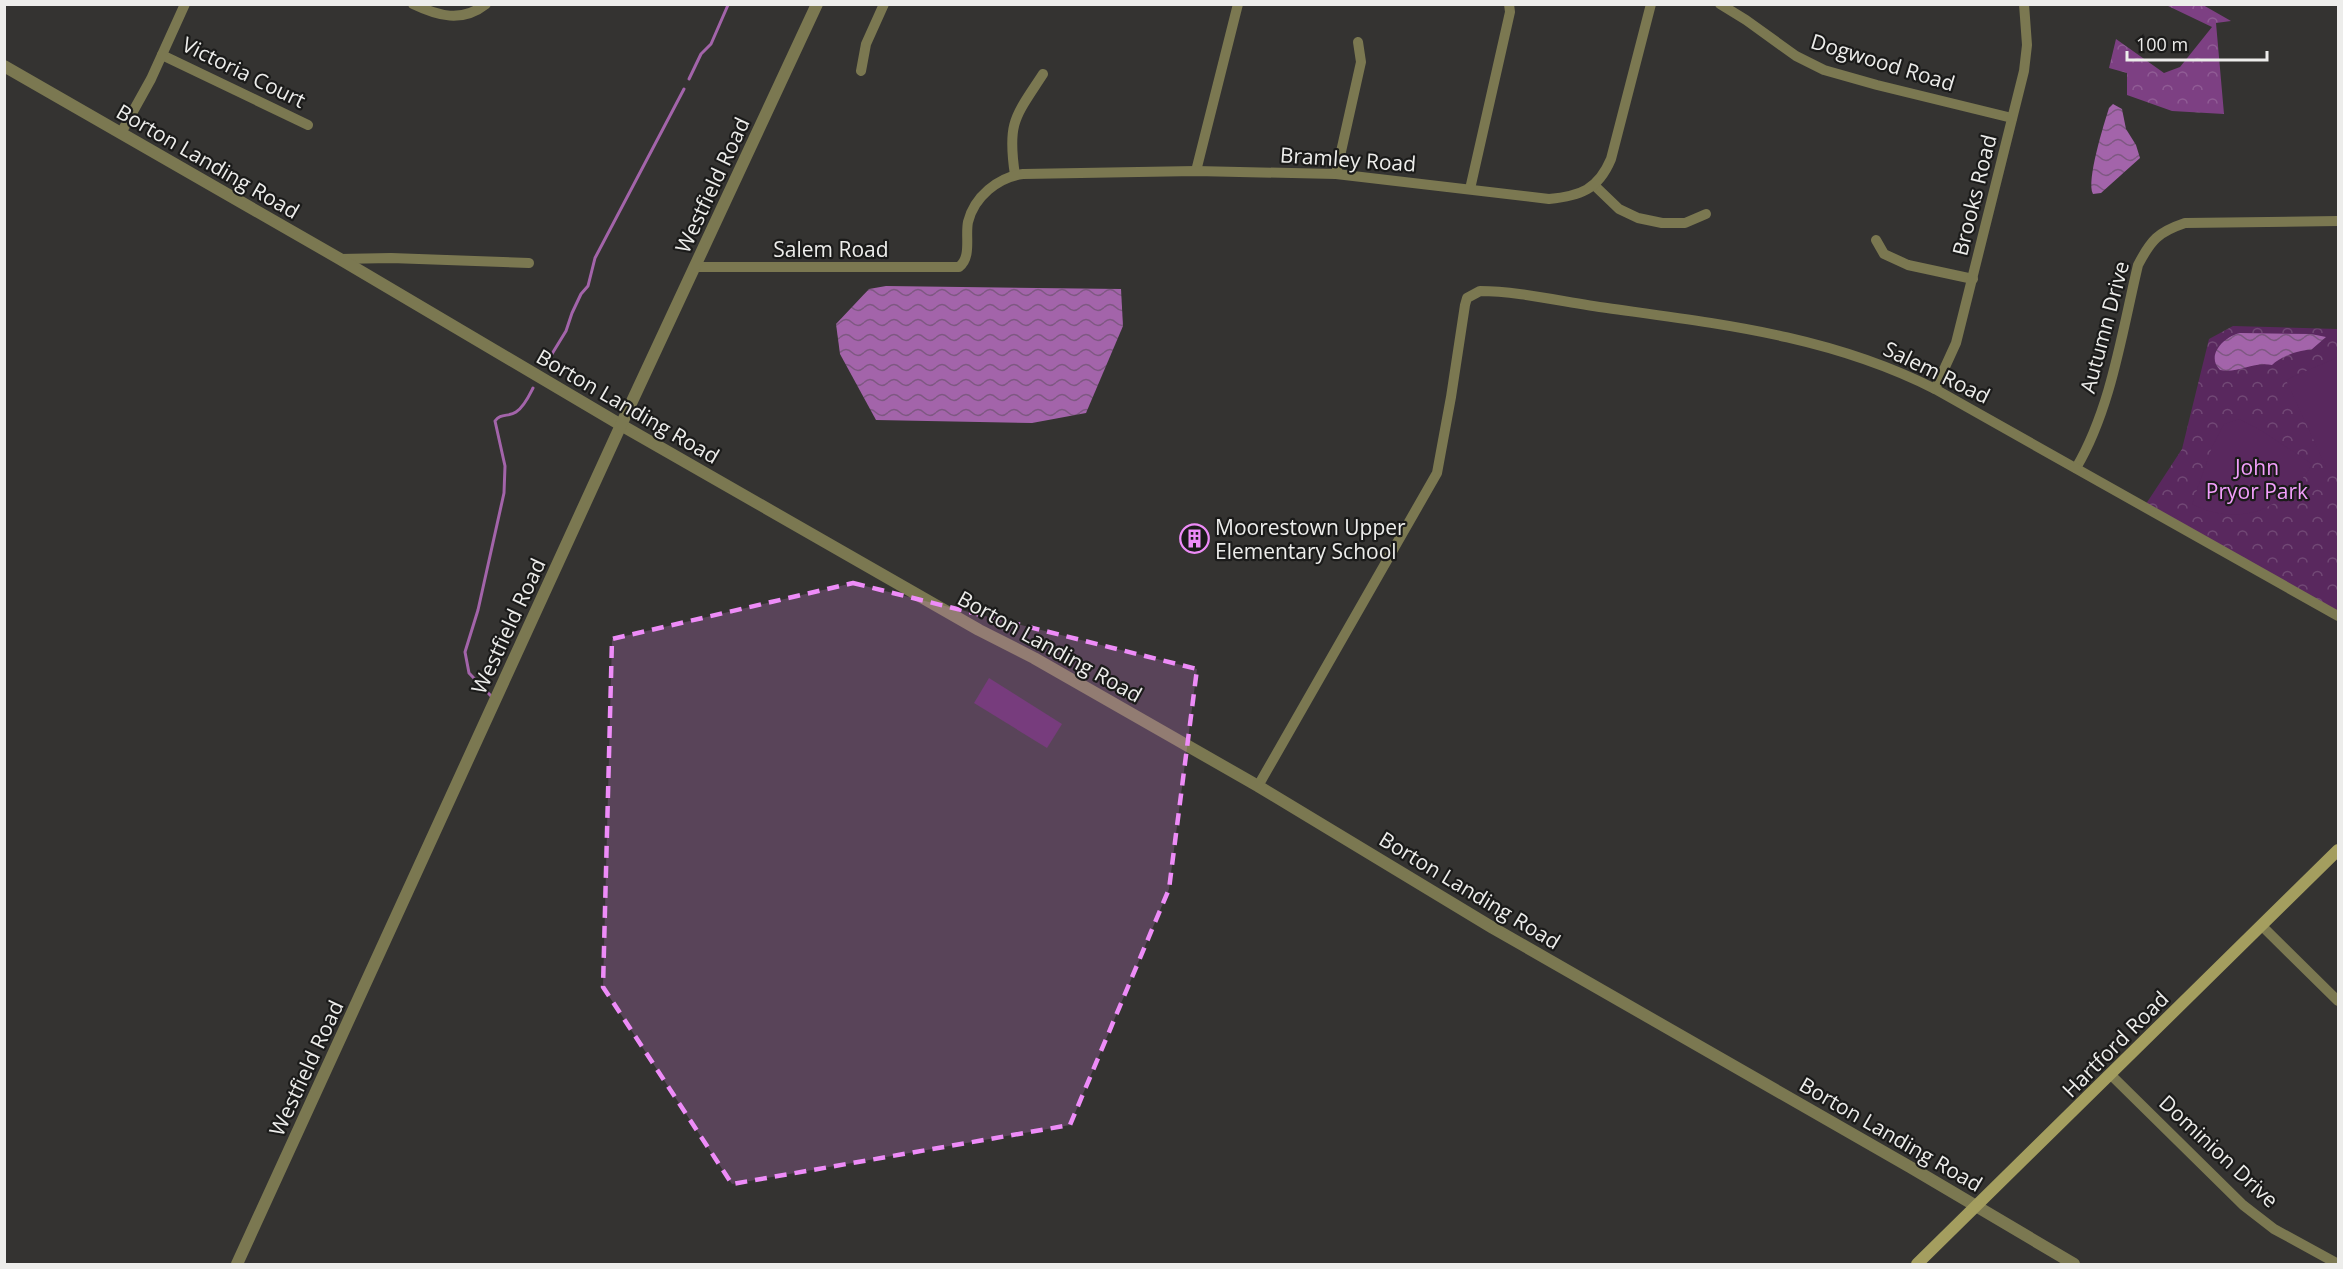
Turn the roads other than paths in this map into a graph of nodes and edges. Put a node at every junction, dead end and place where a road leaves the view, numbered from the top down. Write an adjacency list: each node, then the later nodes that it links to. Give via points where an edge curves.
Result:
1 (185, 4): 12 (street)
2 (413, 4): 3 (street, via 455,17 470,14)
3 (486, 4)
4 (817, 4): 30 (street, Westfield Road)
5 (884, 4): 14 (street, via 866,44)
6 (1239, 4): 19 (street)
7 (1509, 4): 23 (street)
8 (1651, 4): 22 (street, via 1611,159)
9 (1720, 4): 16 (street, Dogwood Road, via 1796,56 1824,70)
10 (2024, 4): 16 (street, Brooks Road, via 2027,45)
11 (1358, 42): 20 (street, via 1361,62)
12 (162, 55): 17 (street, Victoria Court); 18 (street)
13 (4, 66): 18 (street, Borton Landing Road)
14 (861, 71)
15 (1043, 74): 21 (street, via 1014,122 1011,141)
16 (2012, 118): 31 (street, Brooks Road)
17 (308, 125)
18 (121, 133): 27 (street, Borton Landing Road)
19 (1196, 171): 20 (street, Bramley Road); 21 (street, Bramley Road)
20 (1336, 174): 23 (street, Bramley Road)
21 (1015, 175): 28 (street, Bramley Road, via 992,186 975,206 968,222)
22 (1594, 185): 23 (street, Bramley Road, via 1573,197 1549,199); 24 (street, via 1619,209 1638,218 1685,223)
23 (1470, 189)
24 (1706, 214)
25 (2338, 221): 34 (street, Autumn Drive, via 2185,223 2164,230 2148,246 2138,265 2103,407)
26 (1876, 240): 31 (street, via 1884,254 1908,266)
27 (339, 259): 29 (street); 33 (street, Borton Landing Road)
28 (964, 262): 30 (street, Salem Road, via 954,268)
29 (529, 263)
30 (695, 267): 33 (street, Westfield Road)
31 (1973, 279): 32 (street, Brooks Road, via 1956,343)
32 (1935, 390): 34 (street, Salem Road); 36 (street, Salem Road, via 1868,360 1791,337 1488,291 1474,293 1464,305 1437,473)
33 (621, 425): 36 (street, Borton Landing Road); 42 (street, Westfield Road)
34 (2076, 468): 35 (street, Salem Road)
35 (2338, 616)
36 (1258, 786): 41 (street, Borton Landing Road, via 1493,928)
37 (2338, 850): 38 (main road, Hartford Road)
38 (2262, 926): 39 (street); 40 (main road, Hartford Road)
39 (2338, 1001)
40 (2111, 1075): 41 (main road, Hartford Road); 45 (street, Dominion Drive, via 2243,1205 2274,1228)
41 (1977, 1206): 43 (main road, Hartford Road); 44 (street, Borton Landing Road)
42 (237, 1264)
43 (1917, 1264)
44 (2074, 1264)
45 (2338, 1264)

